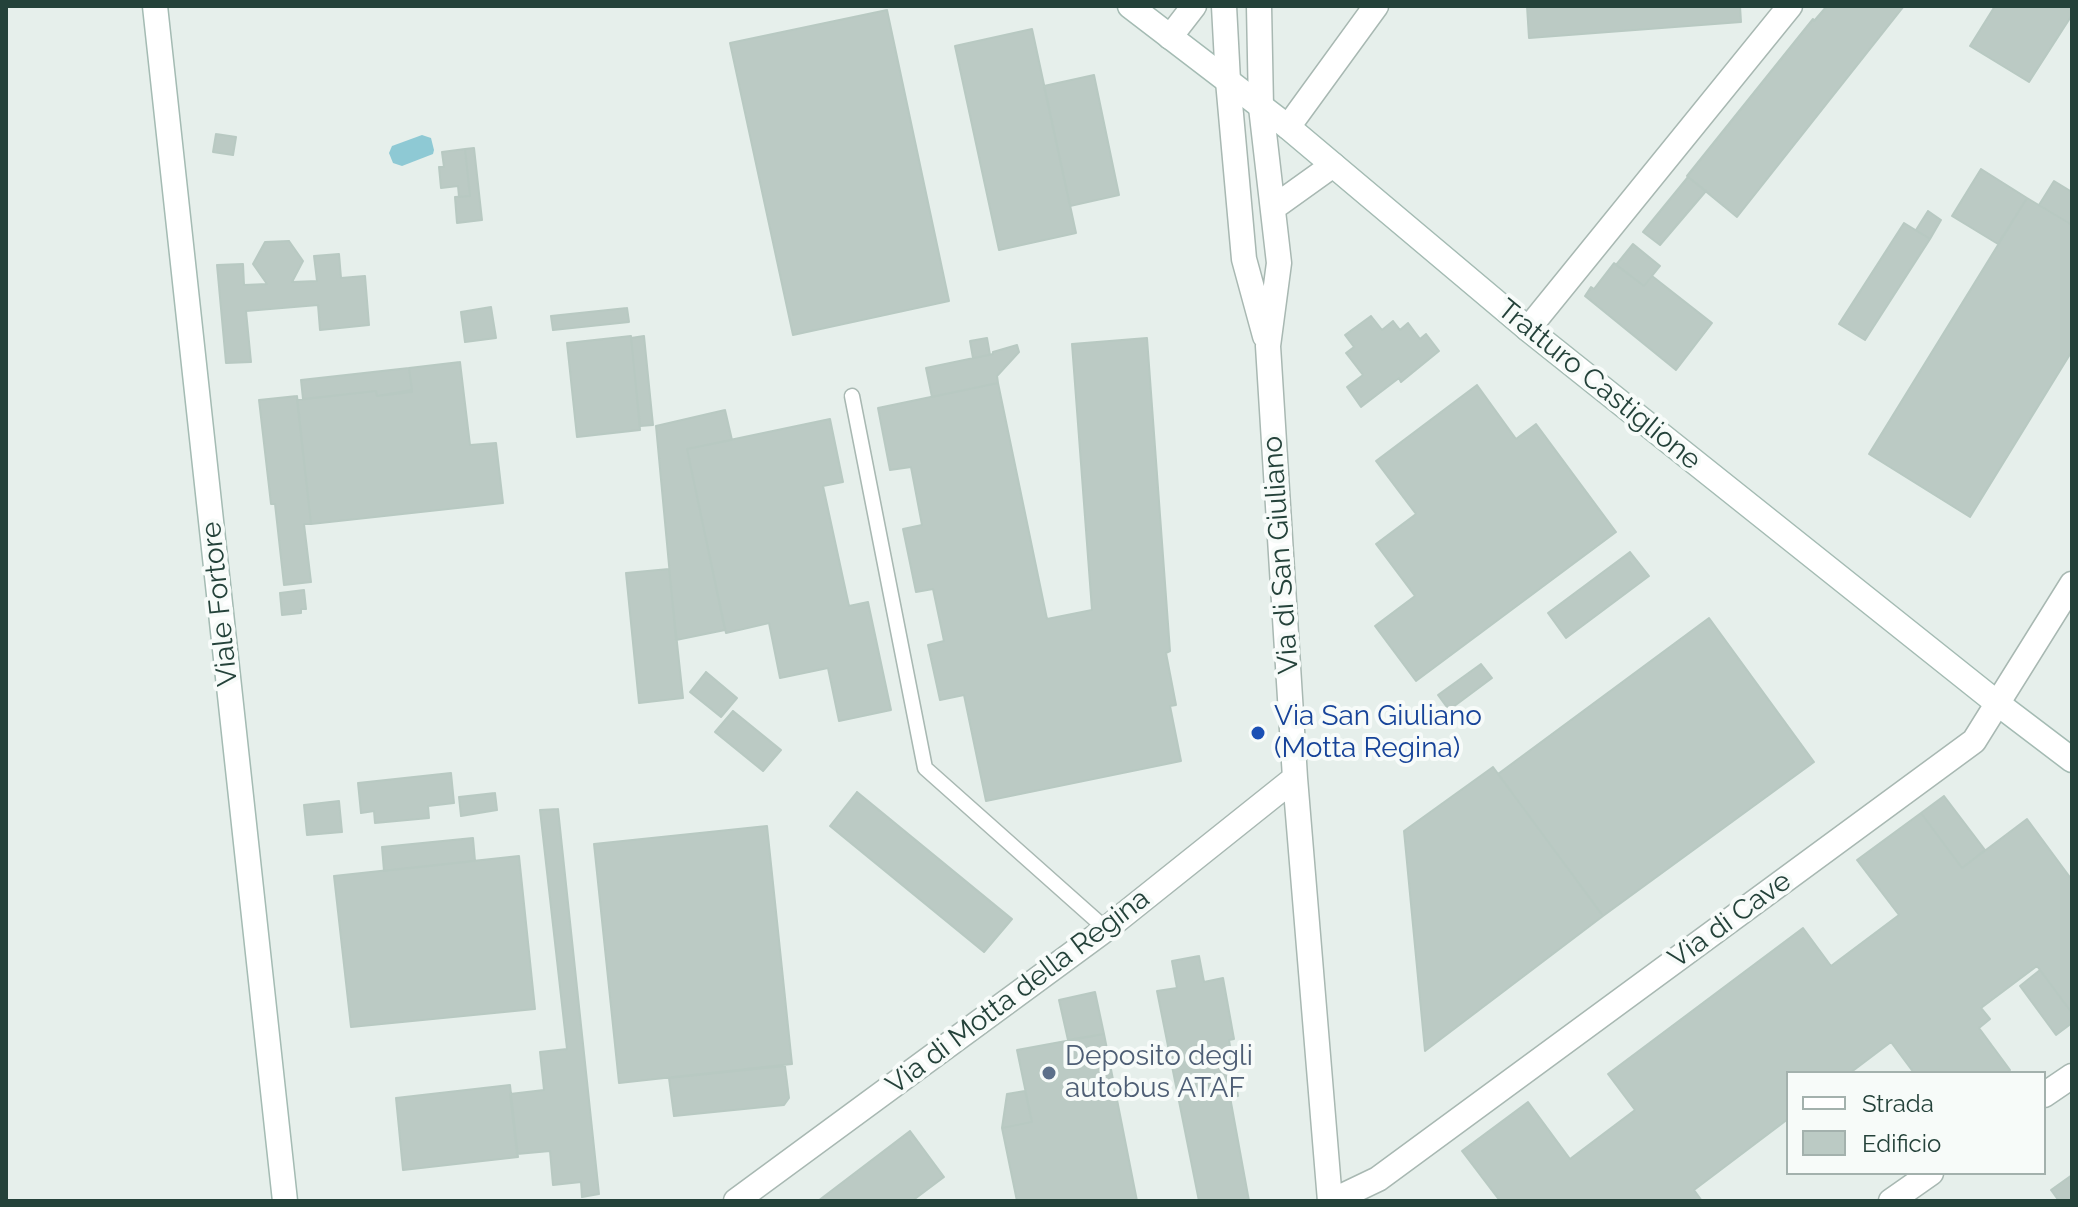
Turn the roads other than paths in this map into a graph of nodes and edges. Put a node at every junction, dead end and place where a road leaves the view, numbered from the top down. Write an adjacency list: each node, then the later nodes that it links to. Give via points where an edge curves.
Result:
1 (155, 6): 25 (street, Viale Fortore)
2 (1130, 6): 8 (street, Tratturo Castiglione)
3 (1194, 6): 8 (street)
4 (1224, 6): 9 (street)
5 (1259, 6): 10 (street, Via di San Giuliano)
6 (1376, 6): 11 (street)
7 (1790, 6): 14 (street)
8 (1170, 37): 9 (street, Tratturo Castiglione)
9 (1228, 81): 10 (street, Tratturo Castiglione); 15 (street, via 1244,259)
10 (1261, 107): 11 (street, Tratturo Castiglione); 13 (street, Via di San Giuliano)
11 (1288, 127): 12 (street, Tratturo Castiglione)
12 (1333, 165): 13 (street); 14 (street, Tratturo Castiglione)
13 (1273, 208): 15 (street, Via di San Giuliano, via 1279,263)
14 (1528, 329): 18 (street, Tratturo Castiglione)
15 (1268, 346): 20 (street, Via di San Giuliano)
16 (852, 396): 21 (lane, via 925,768)
17 (2072, 584): 18 (street, Via di Cave)
18 (1997, 703): 19 (street, Tratturo Castiglione); 27 (street, Via di Cave, via 1974,741 1378,1179)
19 (2072, 760)
20 (1295, 778): 21 (street, Via di Motta della Regina); 27 (street, Via di San Giuliano)
21 (1106, 929): 26 (street, Via di Motta della Regina)
22 (2072, 1076): 23 (street)
23 (2046, 1094)
24 (1928, 1175): 28 (street)
25 (285, 1201)
26 (736, 1201)
27 (1331, 1201)
28 (1891, 1201)

